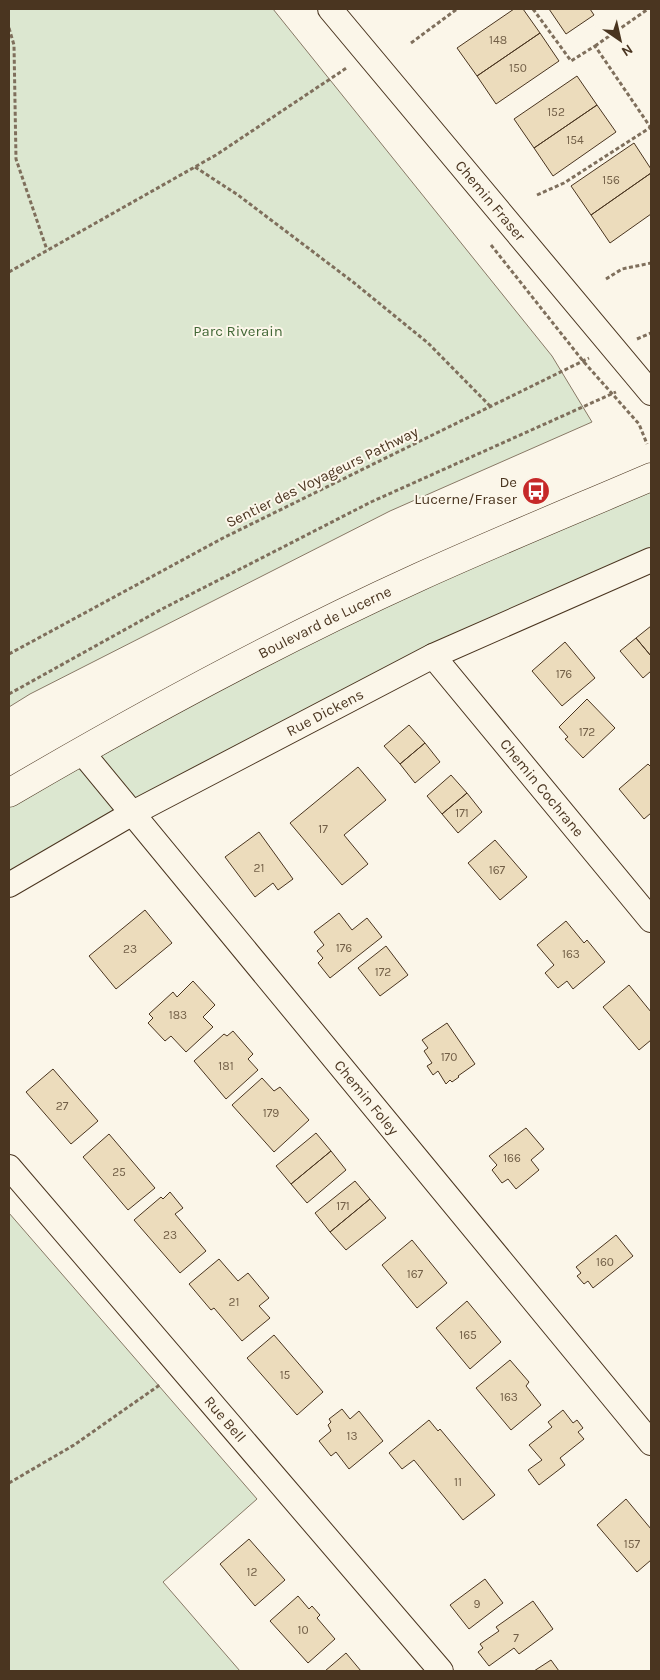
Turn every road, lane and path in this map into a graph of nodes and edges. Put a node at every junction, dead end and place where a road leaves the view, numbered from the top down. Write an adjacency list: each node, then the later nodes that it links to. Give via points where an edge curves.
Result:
1 (330, 9): 18 (street, Chemin Fraser)
2 (457, 9): 7 (path)
3 (533, 9): 8 (path, via 571,61)
4 (648, 9): 5 (path)
5 (642, 10): 8 (path)
6 (9, 28): 13 (path, via 14,45 16,159)
7 (411, 43)
8 (594, 46): 10 (path)
9 (348, 67): 11 (path)
10 (651, 128): 12 (path, via 564,183)
11 (194, 167): 13 (path); 20 (path, via 238,195 353,282 428,343)
12 (537, 195)
13 (47, 250): 15 (path)
14 (651, 262): 16 (path, via 622,269)
15 (9, 272)
16 (606, 279)
17 (651, 333): 18 (path, Sentier des Voyageurs Pathway)
18 (615, 348): 19 (street, Chemin Fraser); 20 (path, Sentier des Voyageurs Pathway)
19 (647, 387): 25 (path, via 580,408 371,502 162,609)
20 (491, 406): 23 (path, Sentier des Voyageurs Pathway, via 223,538)
21 (651, 477): 26 (main road, Boulevard de Lucerne, via 410,582 216,676)
22 (651, 560): 24 (street, Rue Dickens)
23 (9, 654)
24 (433, 656): 28 (street, Rue Dickens); 30 (street, Chemin Cochrane)
25 (9, 694)
26 (80, 751): 27 (main road, Boulevard de Lucerne); 28 (street, Chemin Foley)
27 (9, 793)
28 (131, 814): 29 (street, Rue Dickens); 33 (street, Chemin Foley)
29 (9, 885)
30 (651, 920)
31 (9, 1167): 32 (street, Rue Bell)
32 (182, 1369): 34 (path, via 74,1445); 35 (street, Rue Bell)
33 (651, 1443)
34 (9, 1484)
35 (441, 1671)

